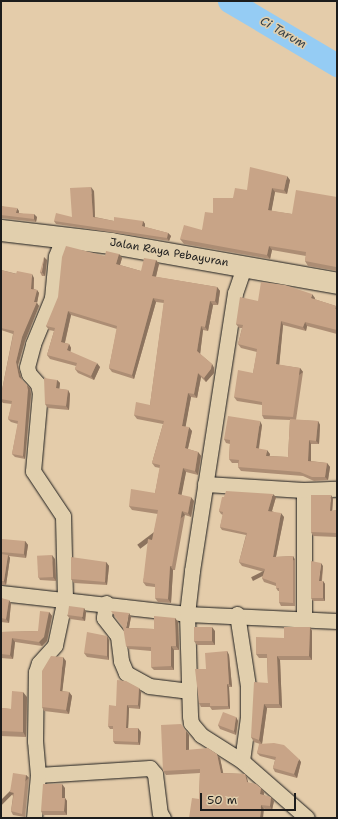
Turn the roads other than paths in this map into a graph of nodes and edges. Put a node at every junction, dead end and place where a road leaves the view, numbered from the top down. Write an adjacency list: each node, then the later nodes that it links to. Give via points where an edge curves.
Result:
1 (1, 230): 2 (main road, Jalan Raya Pebayuran)
2 (64, 236): 3 (main road, Jalan Raya Pebayuran); 9 (street, via 56,256 52,298 35,339 28,367 29,374 38,384 40,393 33,471 63,516)
3 (244, 267): 4 (main road, Jalan Raya Pebayuran); 5 (street, via 235,293)
4 (337, 283)
5 (205, 484): 7 (street); 11 (street)
6 (337, 489): 7 (street)
7 (304, 490): 13 (street)
8 (1, 593): 9 (street)
9 (65, 598): 10 (street); 17 (street, via 55,645 39,663 36,672 35,741)
10 (106, 603): 11 (street); 15 (street, via 104,618 118,636 121,661 126,673 149,686)
11 (187, 614): 12 (street); 15 (street)
12 (236, 614): 13 (street); 16 (street, via 248,686 248,716)
13 (304, 620): 14 (street)
14 (337, 621)
15 (188, 691): 16 (street, via 191,723 196,730)
16 (242, 761): 20 (street)
17 (38, 776): 18 (street); 19 (street, via 150,768 155,774 160,813)
18 (34, 818)
19 (163, 818)
20 (307, 818)

